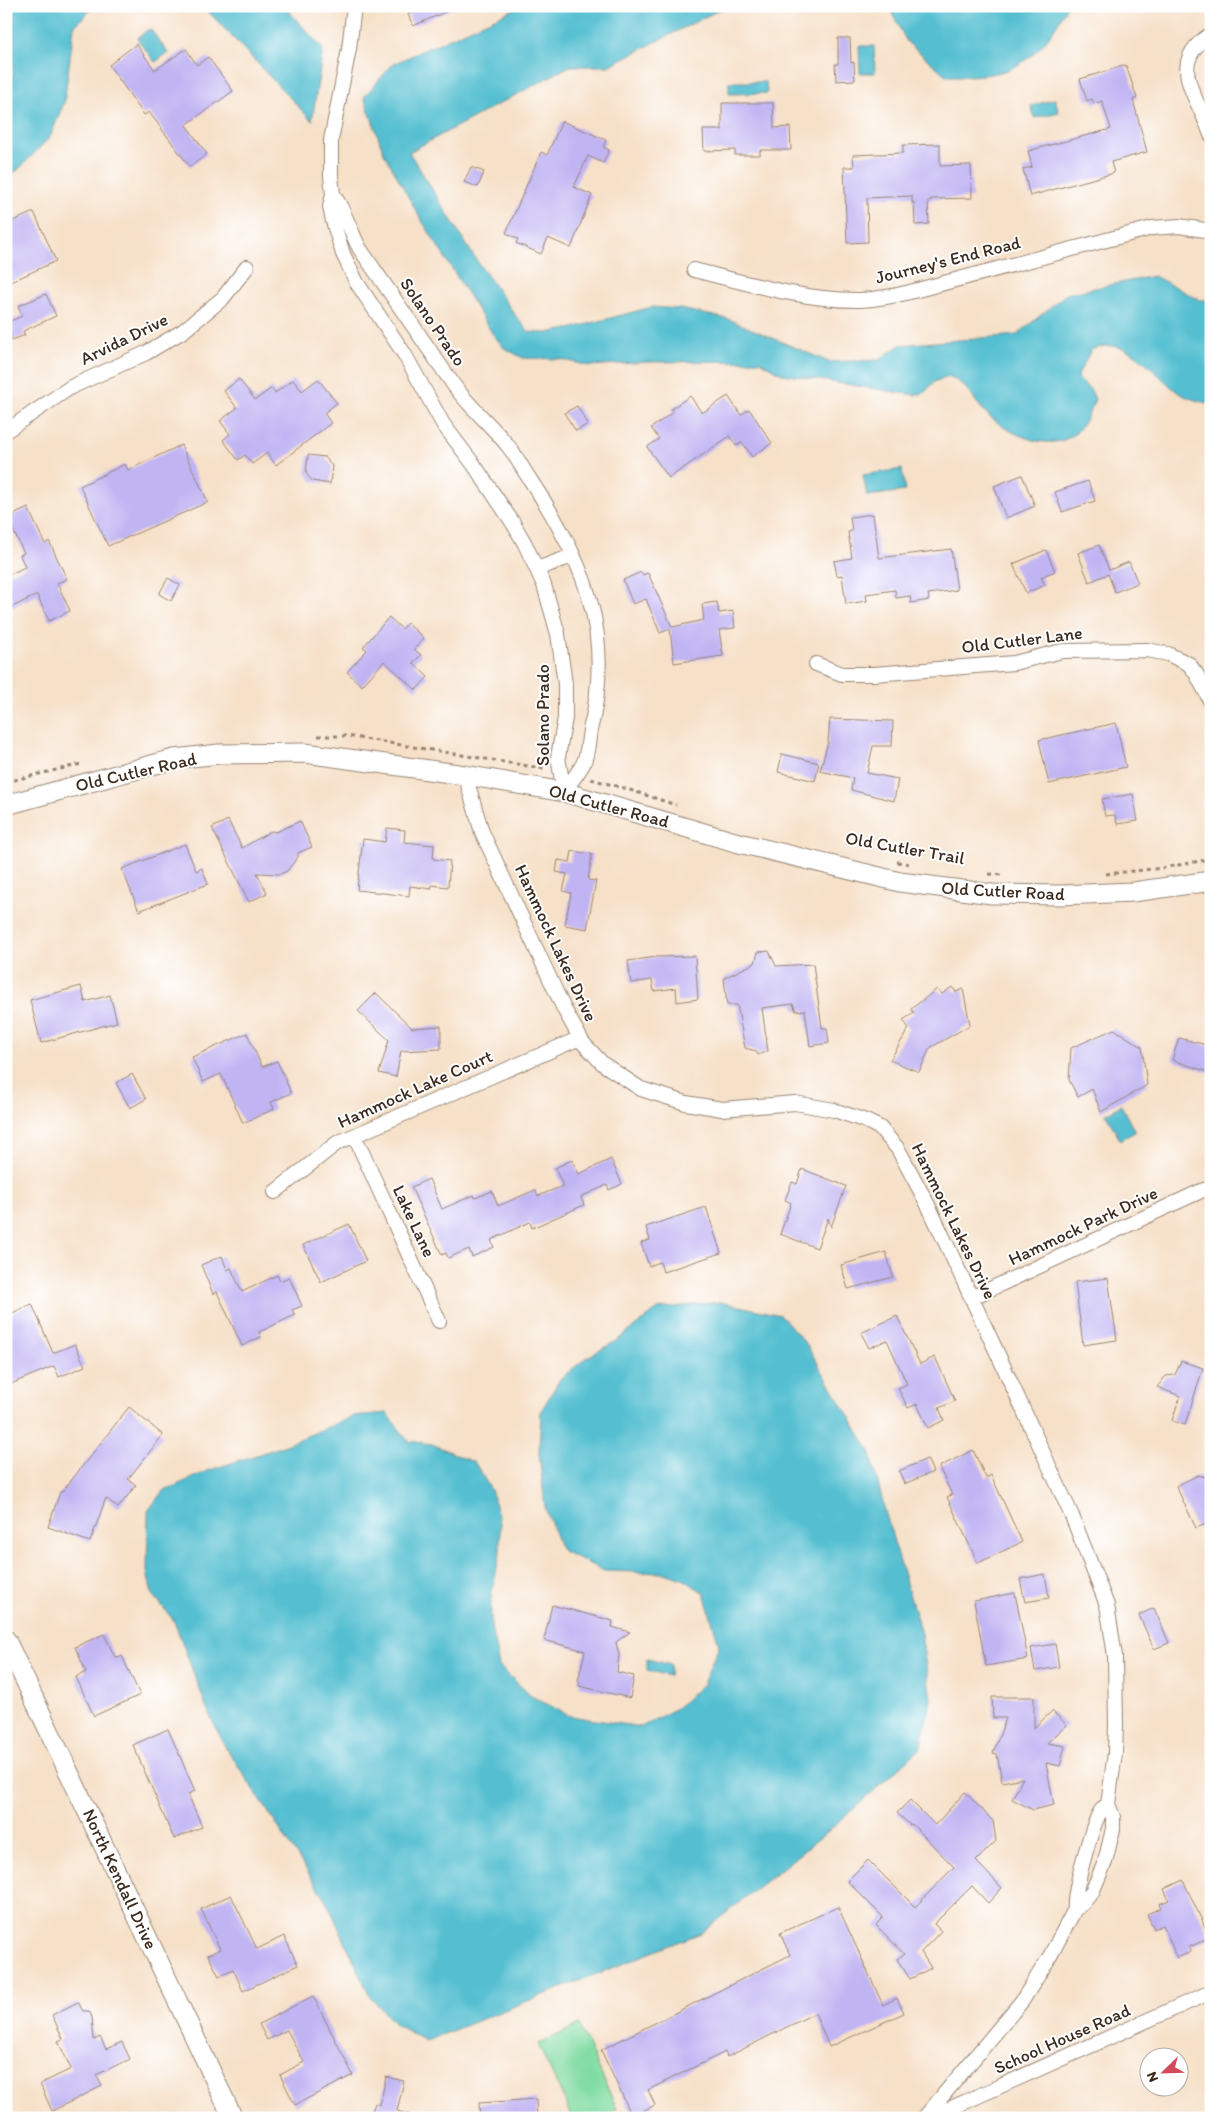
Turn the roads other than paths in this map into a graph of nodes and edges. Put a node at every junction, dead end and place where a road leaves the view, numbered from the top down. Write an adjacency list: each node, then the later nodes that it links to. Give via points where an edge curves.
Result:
1 (354, 6): 4 (street, Solano Prado, via 331,140)
2 (1211, 34): 3 (street, via 1195,46 1186,71)
3 (1211, 135)
4 (334, 194): 8 (street, Solano Prado, via 353,236); 9 (street, Solano Prado, via 330,207 333,221 343,254)
5 (1211, 231): 7 (street, Journey's End Road, via 1179,226 1137,231 878,299 844,300 787,292)
6 (248, 267): 12 (street, Arvida Drive, via 212,308 183,331 152,350 71,387)
7 (694, 270)
8 (376, 272): 9 (street); 10 (street, Solano Prado)
9 (357, 283): 11 (street, Solano Prado)
10 (434, 358): 11 (street); 13 (street, Solano Prado, via 462,397 509,447 547,504)
11 (413, 370): 14 (street, Solano Prado, via 443,424 513,523)
12 (6, 431)
13 (572, 556): 14 (street); 18 (street, Solano Prado, via 595,620 600,668 595,714 584,762)
14 (537, 569): 18 (street, Solano Prado, via 552,610 565,684 565,718 558,757)
15 (816, 664): 16 (street, Old Cutler Lane, via 842,674 874,674 1014,663 1062,651 1148,650 1168,654 1188,664)
16 (1211, 702)
17 (465, 775): 18 (main road, Old Cutler Road); 19 (main road, Old Cutler Road, via 305,753 219,754 174,760); 21 (street, Hammock Lakes Drive, via 482,832)
18 (564, 792): 20 (main road, Old Cutler Road, via 735,842 900,882 992,894 1061,895 1133,892)
19 (6, 805)
20 (1211, 881)
21 (580, 1038): 22 (street, Hammock Lake Court); 25 (street, Hammock Lakes Drive, via 615,1073 641,1089 686,1104 722,1109 785,1103 811,1105 855,1117 880,1128 909,1166)
22 (355, 1137): 24 (street, Hammock Lake Court, via 337,1144); 26 (street, Lake Lane)
23 (1211, 1188): 25 (street, Hammock Park Drive)
24 (276, 1192)
25 (971, 1298): 28 (street, Hammock Lakes Drive, via 1072,1516 1107,1606 1115,1656 1116,1717)
26 (439, 1321)
27 (6, 1640): 31 (main road, North Kendall Drive)
28 (1108, 1804): 29 (street, Hammock Lakes Drive, via 1100,1812 1080,1870); 29 (street, Hammock Lakes Drive, via 1113,1829 1105,1862 1092,1892)
29 (1074, 1909): 32 (street, Hammock Lakes Drive, via 1022,2001)
30 (1211, 1992): 33 (street, School House Road)
31 (233, 2118)
32 (924, 2118)
33 (929, 2118)

